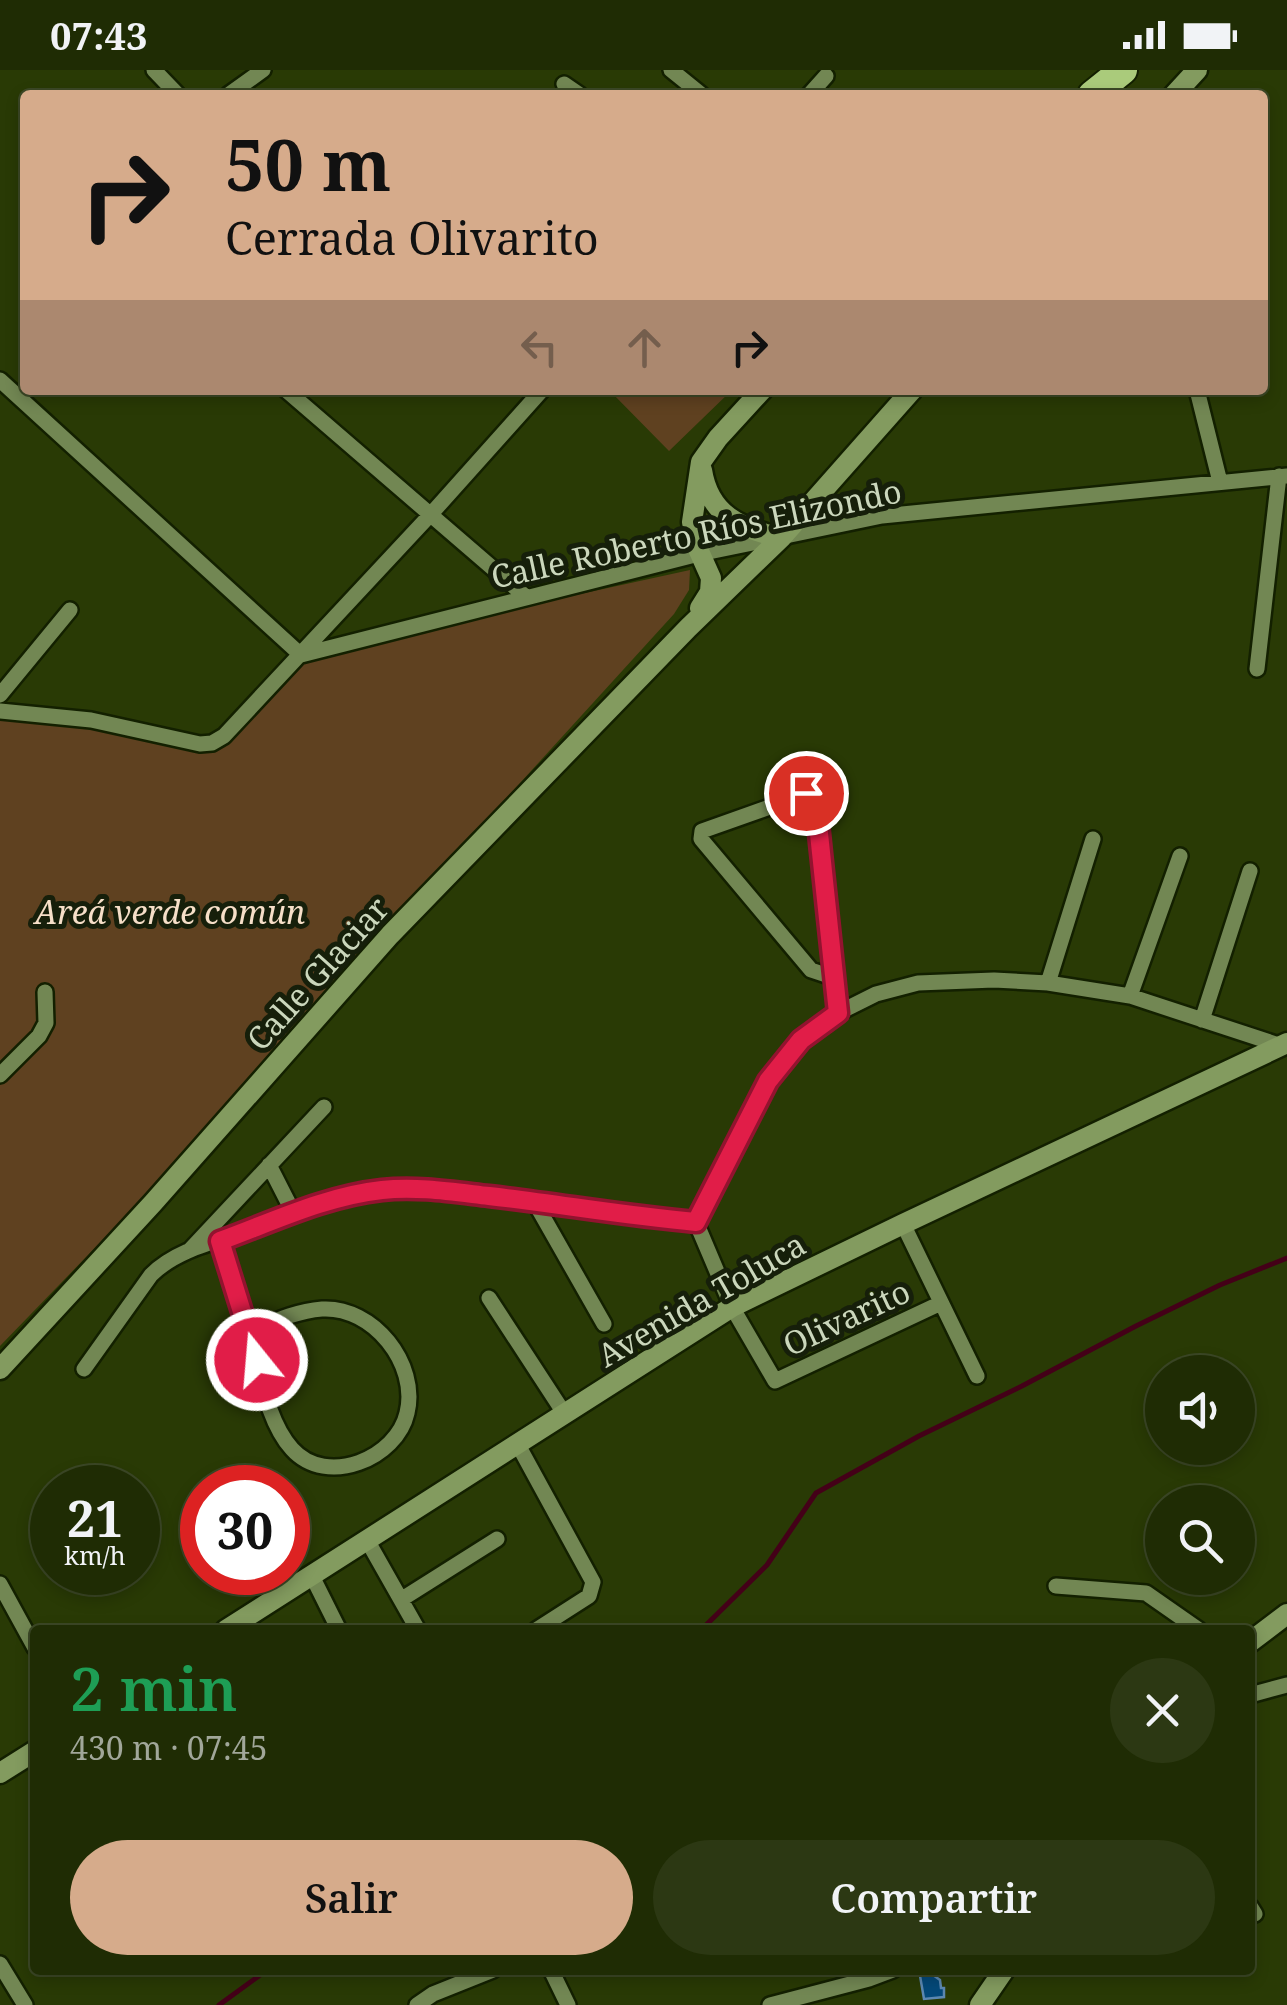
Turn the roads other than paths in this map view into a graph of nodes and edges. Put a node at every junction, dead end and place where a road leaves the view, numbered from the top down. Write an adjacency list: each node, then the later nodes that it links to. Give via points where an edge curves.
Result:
1 (154, 70): 9 (street)
2 (671, 70): 12 (street)
3 (1124, 70): 14 (highway)
4 (1138, 70): 15 (street)
5 (1196, 70): 16 (street)
6 (252, 73): 10 (street)
7 (826, 76): 13 (street)
8 (564, 84): 11 (street)
9 (173, 90)
10 (233, 90)
11 (573, 90)
12 (696, 90)
13 (813, 90)
14 (1098, 90)
15 (1114, 90)
16 (1178, 90)
17 (6, 386): 23 (street); 33 (street)
18 (292, 395): 27 (street)
19 (538, 395): 27 (street)
20 (757, 395): 24 (street)
21 (908, 395): 28 (street, Calle Glaciar)
22 (1197, 395): 26 (street)
23 (0, 405)
24 (701, 462): 28 (street, via 704,484 723,512); 29 (street, Calle Glaciar, via 692,522)
25 (1283, 476): 26 (street, Calle Roberto Ríos Elizondo); 34 (street)
26 (1220, 482): 28 (street, Calle Roberto Ríos Elizondo, via 882,516)
27 (431, 514): 30 (street); 33 (street)
28 (781, 538): 29 (street, Calle Roberto Ríos Elizondo); 32 (street, Calle Glaciar)
29 (699, 554): 30 (street, Calle Roberto Ríos Elizondo); 32 (street, Calle Glaciar, via 710,592)
30 (526, 597): 33 (street, Calle Roberto Ríos Elizondo)
31 (70, 610): 35 (street)
32 (688, 628): 61 (street, Calle Glaciar, via 390,934)
33 (301, 655): 36 (street, via 212,743)
34 (1256, 669)
35 (0, 696)
36 (0, 711)
37 (1093, 838): 41 (street)
38 (1180, 856): 43 (street)
39 (1250, 872): 45 (street)
40 (835, 978): 40 (street, via 811,970 701,839 702,831 812,792); 44 (street)
41 (1048, 983): 43 (street); 44 (street, via 918,983)
42 (45, 992): 47 (street, via 46,1023 39,1036)
43 (1130, 996): 45 (street)
44 (838, 1013): 52 (street, via 801,1040 768,1081)
45 (1202, 1020): 46 (street)
46 (1284, 1044): 53 (street, Avenida Toluca)
47 (0, 1075)
48 (324, 1107): 49 (street)
49 (268, 1166): 51 (street); 55 (street)
50 (534, 1201): 51 (street, via 381,1190); 52 (street); 59 (street)
51 (294, 1214): 54 (street)
52 (696, 1222): 58 (street)
53 (902, 1224): 57 (street); 58 (street, Avenida Toluca)
54 (220, 1241): 55 (street); 60 (street)
55 (189, 1251): 62 (street, via 151,1275)
56 (489, 1298): 64 (street)
57 (941, 1303): 58 (street, Olivarito, via 774,1381); 63 (street)
58 (732, 1307): 64 (street, Avenida Toluca)
59 (604, 1324)
60 (250, 1332): 60 (street, via 273,1416 302,1459 345,1468 392,1440 407,1416 410,1387 380,1331 326,1308)
61 (0, 1368)
62 (84, 1368)
63 (977, 1376)
64 (564, 1414): 65 (street, Avenida Toluca)
65 (517, 1443): 67 (street, Avenida Toluca); 76 (street, via 593,1582 589,1596)
66 (497, 1539): 71 (street)
67 (368, 1540): 68 (street, Avenida Toluca); 71 (street)
68 (312, 1576): 73 (street, Avenida Toluca); 74 (street)
69 (0, 1584): 79 (street)
70 (1056, 1586): 77 (street, via 1146,1592)
71 (402, 1599): 75 (street)
72 (1287, 1614): 78 (street)
73 (234, 1625)
74 (336, 1625)
75 (415, 1625)
76 (544, 1625)
77 (1191, 1625)
78 (1255, 1638)
79 (30, 1639)
80 (1287, 1685): 81 (street)
81 (1255, 1694)
82 (30, 1754): 83 (street)
83 (0, 1773)
84 (0, 1964): 90 (street)
85 (480, 1975): 91 (street)
86 (553, 1975): 92 (street)
87 (879, 1975): 89 (street)
88 (1001, 1975): 93 (street)
89 (777, 2004)
90 (25, 2005)
91 (417, 2005)
92 (568, 2005)
93 (980, 2005)

